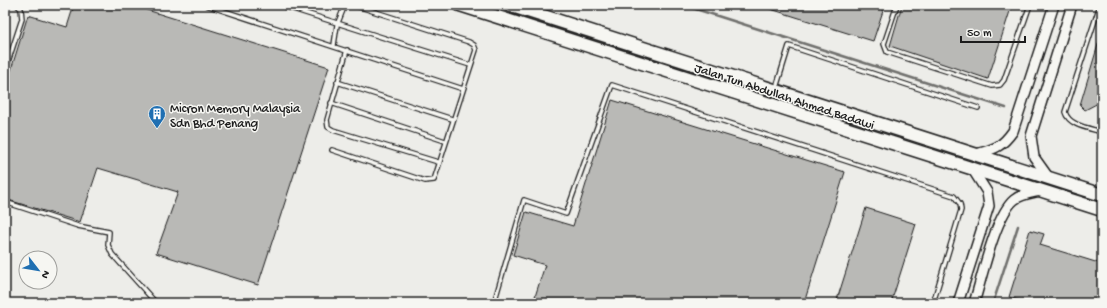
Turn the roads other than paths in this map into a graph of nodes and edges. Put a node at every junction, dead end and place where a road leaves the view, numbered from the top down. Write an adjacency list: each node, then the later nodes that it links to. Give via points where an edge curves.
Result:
1 (17, 5): 17 (lane, via 21,9 22,19)
2 (206, 5): 14 (lane)
3 (280, 5): 13 (lane)
4 (345, 5): 13 (lane)
5 (354, 5): 16 (lane, via 469,42 476,50)
6 (460, 5): 29 (main road, Jalan Tun Abdullah Ahmad Badawi)
7 (509, 5): 20 (main road, Jalan Tun Abdullah Ahmad Badawi)
8 (897, 5): 9 (lane, via 884,44 887,52 992,86 1000,85 1004,80)
9 (1030, 5)
10 (1054, 5): 27 (street, via 1013,131 1002,145)
11 (1072, 5): 30 (street, via 1031,136 1034,157)
12 (1100, 5): 24 (lane, via 1065,112 1073,123)
13 (337, 25): 14 (lane); 16 (lane)
14 (334, 45): 15 (lane)
15 (347, 50): 18 (lane); 19 (lane)
16 (470, 66): 19 (lane)
17 (5, 71)
18 (337, 82): 21 (lane); 23 (lane)
19 (463, 89): 23 (lane)
20 (775, 91): 22 (lane, via 789,46); 27 (main road, Jalan Tun Abdullah Ahmad Badawi)
21 (331, 103): 25 (lane); 28 (lane, via 327,120 328,127 333,130)
22 (978, 108)
23 (452, 118): 25 (lane)
24 (1102, 132)
25 (445, 142): 28 (lane)
26 (332, 150): 28 (lane, via 425,181 434,180)
27 (974, 155): 30 (main road, Jalan Tun Abdullah Ahmad Badawi)
28 (438, 162)
29 (973, 170): 31 (main road, Jalan Tun Abdullah Ahmad Badawi); 38 (street, via 987,192 989,206)
30 (1049, 179): 32 (main road, Jalan Tun Abdullah Ahmad Badawi)
31 (1040, 191): 34 (main road, Jalan Tun Abdullah Ahmad Badawi); 39 (street, via 1022,195 1003,213)
32 (1102, 195)
33 (5, 202): 35 (lane, via 78,226 109,232 108,245 112,254)
34 (1102, 210)
35 (156, 303)
36 (494, 303): 37 (lane, via 524,200 566,214 612,85 954,196 961,210)
37 (933, 303)
38 (958, 303)
39 (974, 303)

